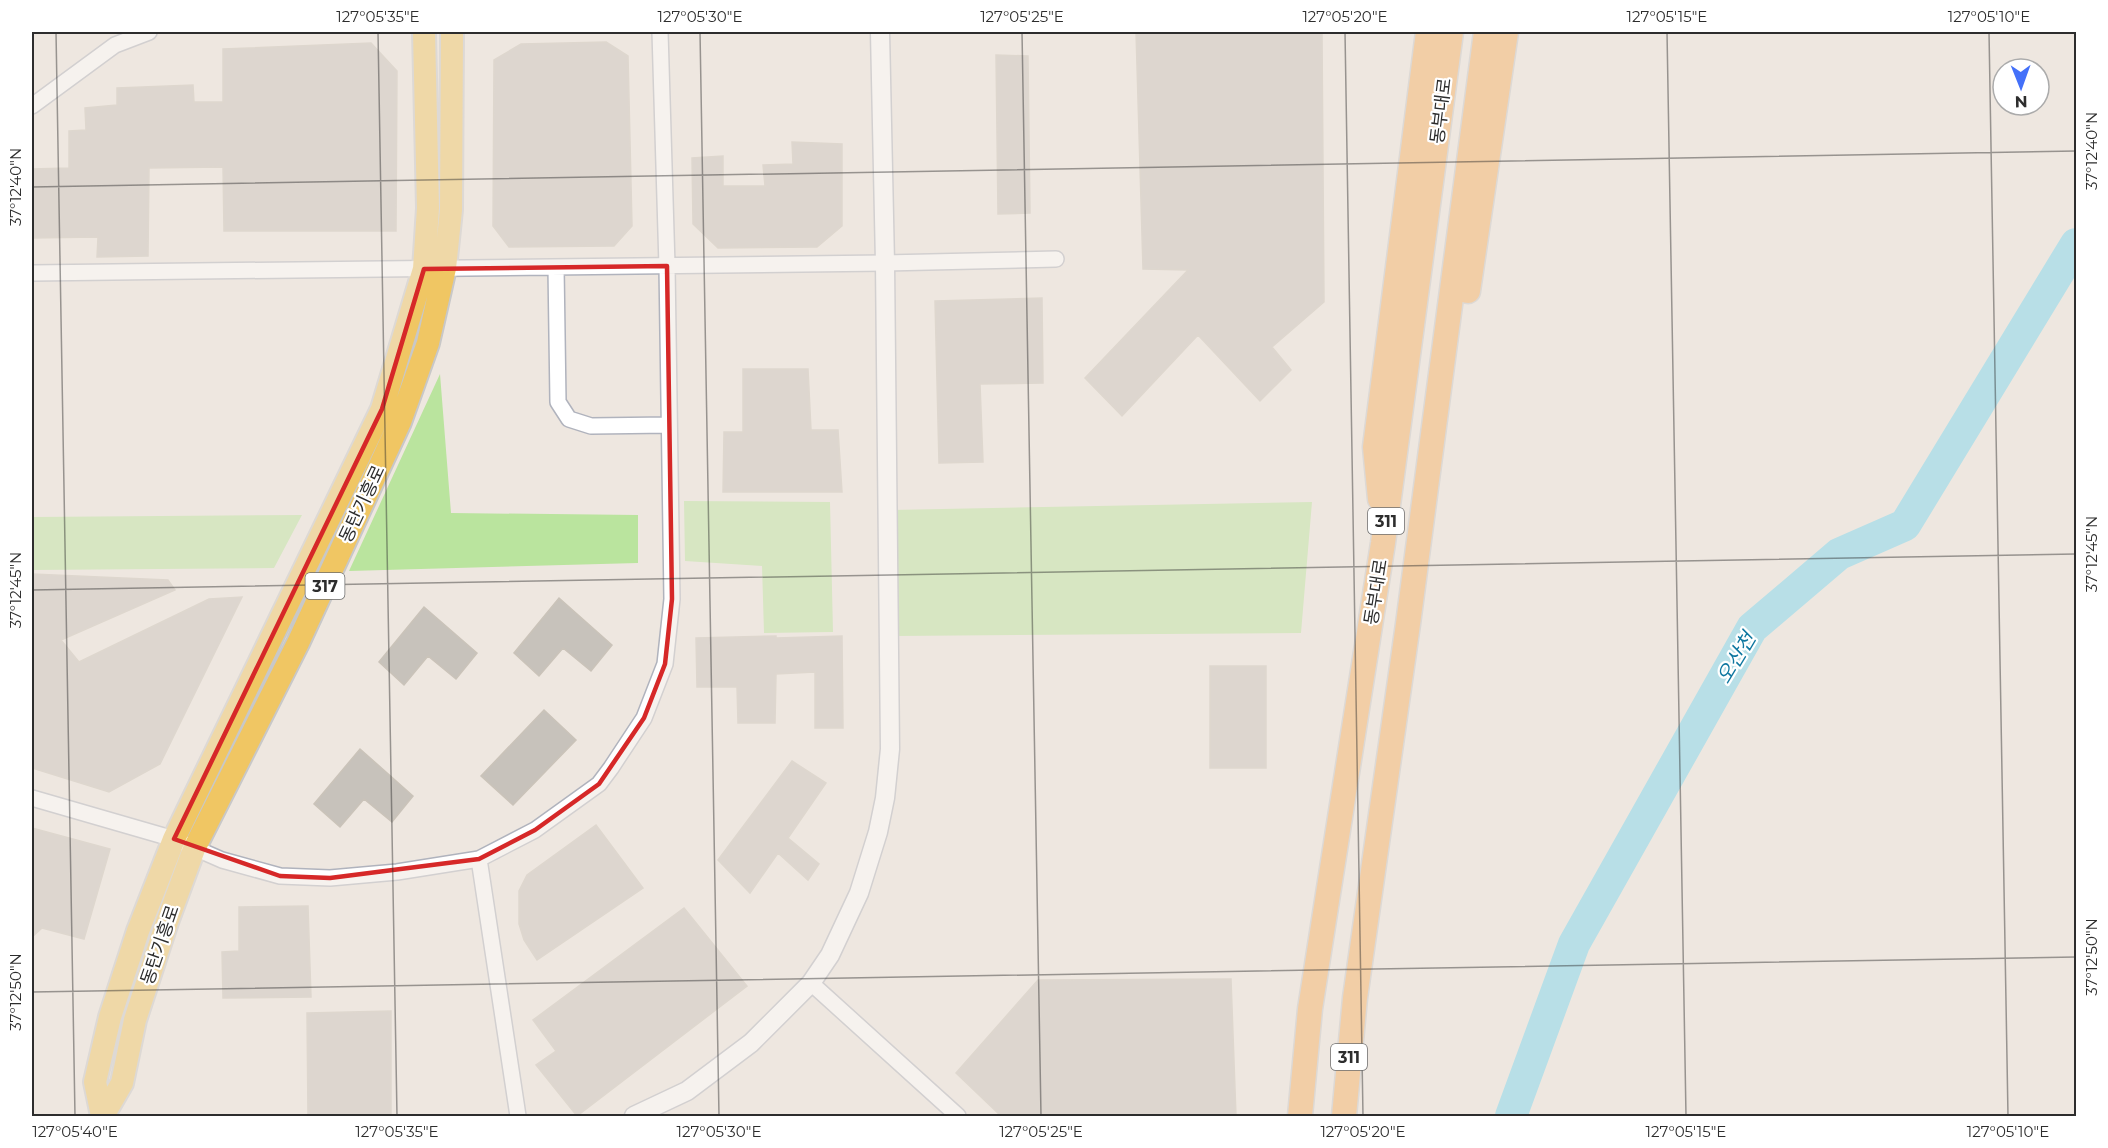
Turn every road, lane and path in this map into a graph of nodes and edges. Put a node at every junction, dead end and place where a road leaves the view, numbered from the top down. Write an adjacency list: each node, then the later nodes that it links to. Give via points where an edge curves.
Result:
1 (149, 32): 10 (street, via 115,45)
2 (424, 32): 15 (main road, 동탄기흥로 / 317, via 428,208)
3 (452, 32): 15 (main road, 동탄기흥로 / 317, via 451,210)
4 (660, 32): 13 (street)
5 (880, 32): 12 (street)
6 (1428, 32): 18 (highway, via 1375,447)
7 (1452, 32): 18 (highway, 동부대로 / 311)
8 (1486, 32): 19 (highway, 동부대로 / 311)
9 (1506, 32): 19 (highway, via 1438,490)
10 (32, 106)
11 (1056, 259): 12 (street)
12 (885, 263): 13 (street); 24 (street, via 890,738 887,778 878,832 859,893 830,955)
13 (667, 266): 14 (street); 17 (street)
14 (556, 267): 15 (street); 17 (street, via 558,402 569,419 591,426)
15 (434, 268): 16 (street); 21 (main road, 동탄기흥로 / 317, via 382,409); 22 (main road, 동탄기흥로 / 317, via 428,343 400,422 298,643)
16 (32, 273)
17 (669, 425): 23 (street, via 672,598 665,664 644,718 599,784 535,830)
18 (1383, 543): 29 (highway, 동부대로 / 311, via 1310,1009)
19 (1408, 624): 30 (highway, 동부대로 / 311, via 1355,998)
20 (32, 798): 21 (street)
21 (174, 839): 22 (street); 25 (main road, 동탄기흥로 / 317, via 110,1017 95,1082)
22 (194, 849): 23 (street, via 280,876 330,878); 25 (main road, 동탄기흥로 / 317, via 135,1020 122,1083)
23 (479, 859): 26 (street)
24 (811, 983): 27 (street, via 751,1043 687,1091); 28 (street)
25 (103, 1116)
26 (518, 1116)
27 (634, 1116)
28 (958, 1116)
29 (1300, 1116)
30 (1344, 1116)

